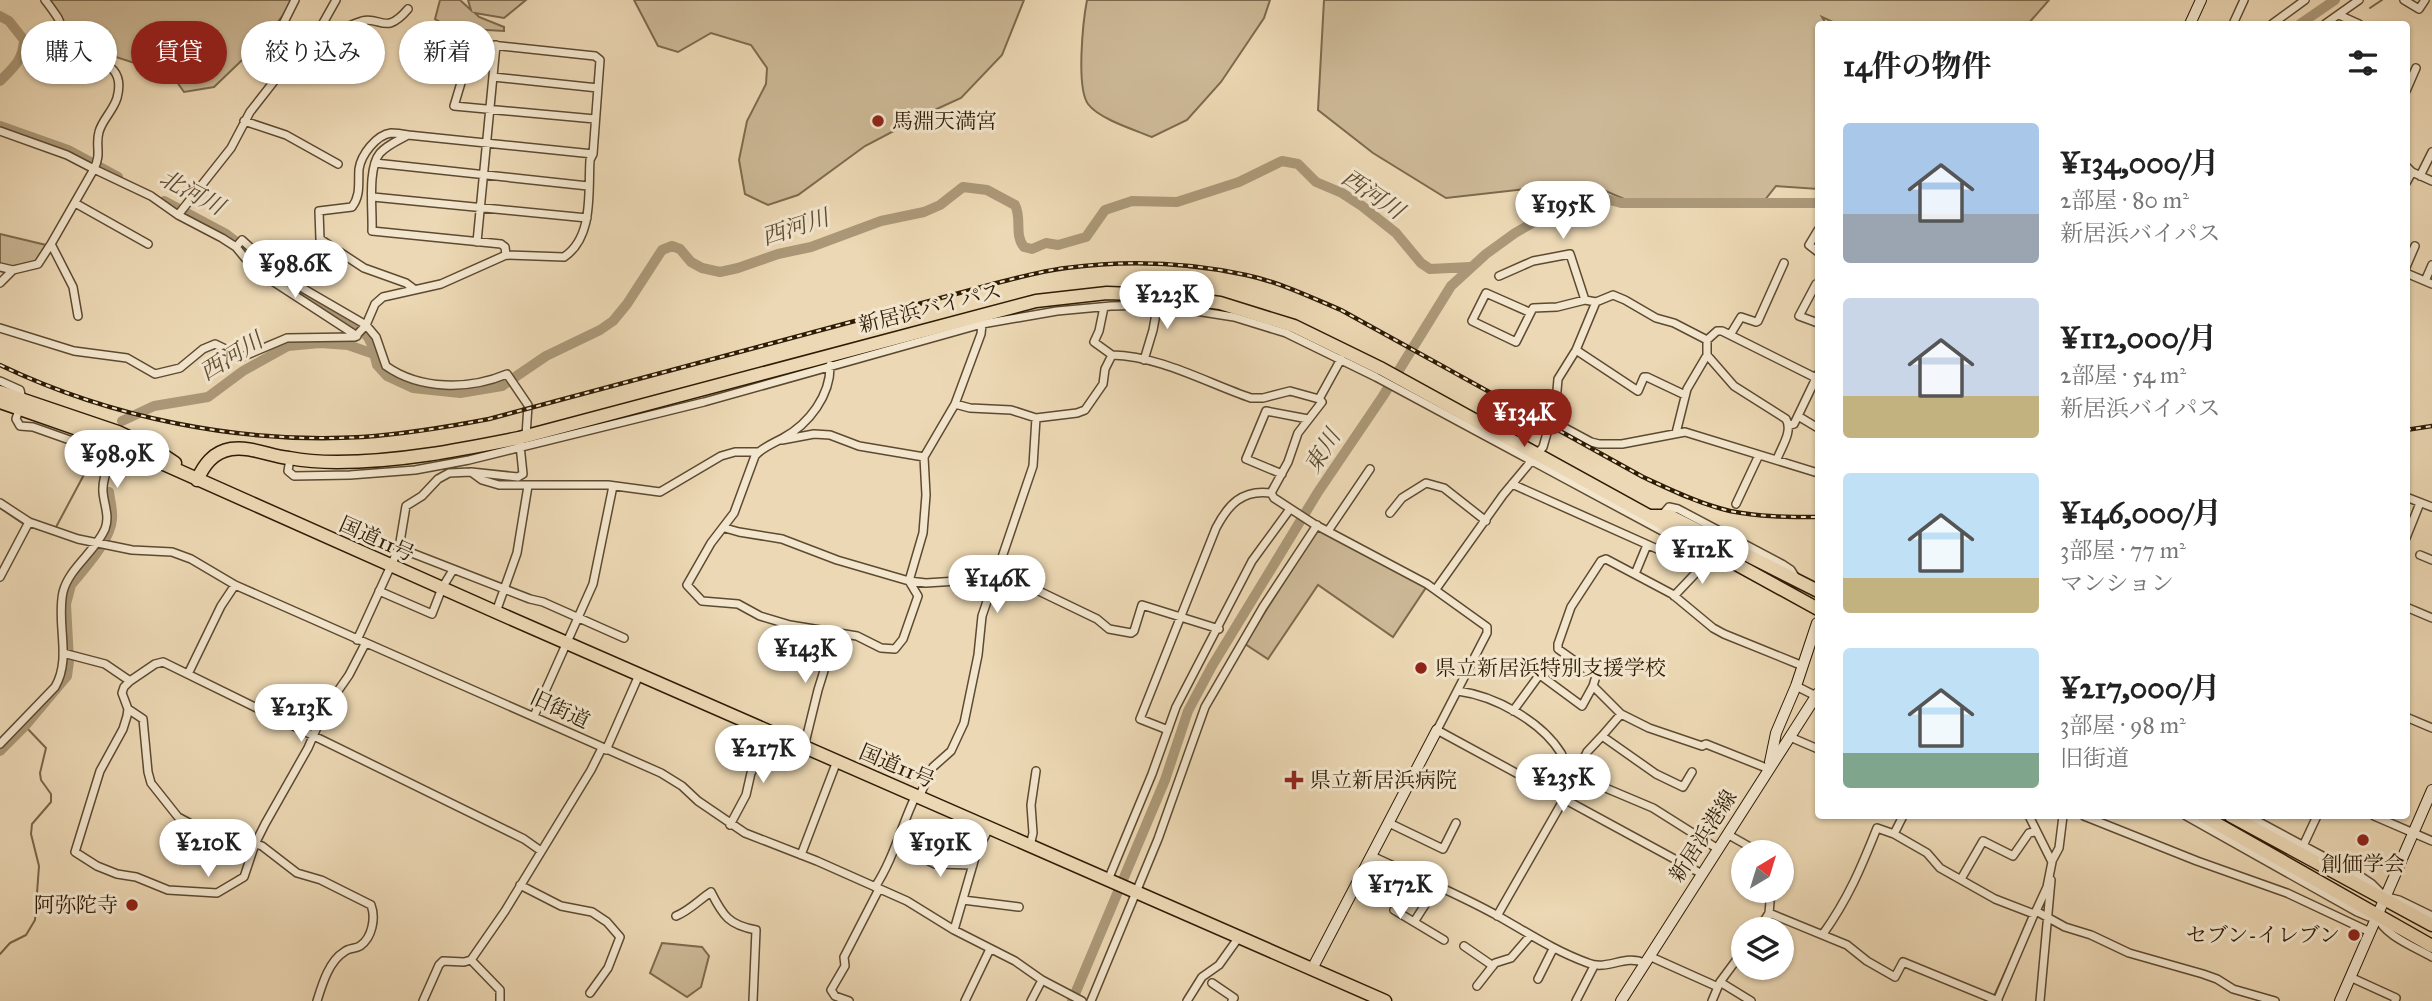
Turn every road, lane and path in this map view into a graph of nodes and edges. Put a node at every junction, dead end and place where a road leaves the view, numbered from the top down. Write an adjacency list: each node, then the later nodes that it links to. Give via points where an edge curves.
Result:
1 (45, 0): 38 (street, via 69,43 102,61 116,75 117,97 98,133)
2 (295, 0): 12 (street)
3 (336, 0): 13 (street)
4 (2201, 0): 14 (street)
5 (2244, 0): 15 (street)
6 (2305, 0): 16 (street)
7 (2359, 0): 11 (street)
8 (2404, 0): 9 (street, via 2419,9)
9 (2425, 0)
10 (408, 9): 19 (street)
11 (2339, 15): 17 (street); 18 (street)
12 (284, 21)
13 (324, 21)
14 (2191, 21)
15 (2234, 21)
16 (2276, 21)
17 (2330, 21)
18 (2352, 21)
19 (385, 24)
20 (496, 45): 21 (street); 27 (street, via 595,56 600,60); 28 (street, via 473,43 454,106)
21 (495, 56)
22 (2416, 68): 24 (street)
23 (495, 77): 27 (street)
24 (2410, 82)
25 (272, 84): 30 (street)
26 (492, 84): 28 (street)
27 (598, 88): 29 (street)
28 (489, 109): 29 (street); 33 (street)
29 (595, 119): 35 (street)
30 (244, 121): 37 (street, via 293,138); 47 (street, via 231,148)
31 (0, 131): 38 (street)
32 (408, 135): 33 (street); 36 (street, via 379,154); 67 (street, via 384,135 368,149 352,207 319,211 320,239 364,268)
33 (486, 142): 35 (street); 40 (street)
34 (2432, 152): 41 (street)
35 (593, 154): 43 (street)
36 (374, 163): 40 (street); 44 (street)
37 (338, 164)
38 (96, 166): 45 (street); 47 (street)
39 (2410, 170): 41 (street)
40 (483, 175): 43 (street); 46 (street)
41 (2420, 176): 42 (street)
42 (2432, 181)
43 (588, 186): 48 (street)
44 (373, 197): 46 (street); 50 (street, via 372,231)
45 (75, 203): 51 (street); 52 (street)
46 (480, 208): 48 (street); 50 (street)
47 (180, 212): 53 (street)
48 (587, 218): 56 (street, via 579,242 564,257)
49 (1815, 235): 55 (street, via 1809,245)
50 (477, 242): 56 (street, via 501,244)
51 (51, 244): 61 (street, via 38,264); 73 (street, via 73,287)
52 (148, 244)
53 (239, 245): 76 (street); 78 (street, via 254,269)
54 (2415, 246): 57 (street)
55 (1815, 250)
56 (506, 255): 67 (street, via 440,284)
57 (2410, 258)
58 (1784, 263): 79 (street, via 1758,321 1741,317)
59 (2432, 265): 65 (street)
60 (0, 267): 61 (street)
61 (13, 270): 64 (street)
62 (2410, 275): 65 (street)
63 (1499, 276): 69 (street, via 1533,261 1570,254)
64 (0, 283)
65 (2428, 283)
66 (1815, 286): 74 (street, via 1799,316)
67 (414, 289): 76 (street, via 375,303)
68 (1159, 300): 71 (street); 84 (street, via 1257,323); 85 (street); 86 (highway, 新居浜バイパス, via 1107,293 1037,301); 87 (highway, 新居浜バイパス, via 1220,303 1294,326)
69 (1585, 300): 70 (street); 72 (street)
70 (1596, 302): 80 (street, via 1613,295); 81 (street)
71 (1104, 307): 75 (street); 82 (street, via 1094,342)
72 (1529, 312): 72 (street, via 1486,293 1472,321 1516,342)
73 (78, 316)
74 (1815, 322)
75 (982, 324): 86 (street); 96 (street)
76 (365, 326): 78 (street); 105 (street, via 376,337 386,366 411,380 453,384 507,374 528,405)
77 (0, 328): 78 (street, via 74,351 127,358 155,374 180,368 215,344 242,357 287,338)
78 (357, 335)
79 (1730, 335): 80 (street, via 1717,331); 88 (street)
80 (1707, 340): 83 (street)
81 (1576, 350): 92 (street, via 1638,391 1647,377); 100 (street, via 1558,379)
82 (1112, 355): 85 (street); 98 (street, via 1103,384 1085,410)
83 (1707, 355): 92 (street); 101 (street, via 1734,386)
84 (1341, 359): 87 (street); 93 (street)
85 (1144, 360): 93 (street, via 1251,398 1290,391)
86 (828, 361): 104 (street, via 829,385 812,414); 105 (highway, 新居浜バイパス)
87 (1379, 373): 109 (highway, 新居浜バイパス)
88 (1815, 376)
89 (0, 382): 95 (street, via 20,390)
90 (1815, 383): 97 (street)
91 (0, 392): 95 (highway, 国道11号)
92 (1685, 395): 103 (street)
93 (1319, 399): 99 (street, via 1322,402)
94 (0, 402): 95 (highway, 国道11号)
95 (20, 404): 115 (highway, 国道11号, via 118,432); 135 (street, via 16,419 20,426 33,426 112,456 104,481 107,513)
96 (955, 404): 98 (street, via 1011,410); 108 (street)
97 (1798, 416): 101 (street); 102 (street)
98 (1036, 418): 145 (street, via 1033,466)
99 (1308, 419): 114 (street); 114 (street, via 1266,411 1246,459)
100 (1550, 420): 103 (street, via 1599,444); 109 (street)
101 (1790, 425): 110 (street)
102 (1815, 426)
103 (1676, 433): 107 (street)
104 (781, 439): 106 (street); 108 (street, via 830,435 859,446)
105 (522, 440): 112 (street, via 523,474); 115 (highway, 新居浜バイパス, via 395,460 337,462 232,449 214,456)
106 (758, 452): 118 (street, via 721,456 660,492); 131 (street)
107 (1759, 455): 110 (street); 123 (street)
108 (924, 457): 146 (street, via 922,533)
109 (1535, 458): 116 (street); 127 (highway, 新居浜バイパス); 134 (street)
110 (1777, 459): 113 (street)
111 (1370, 468): 133 (street)
112 (471, 472): 117 (street, via 499,485); 137 (street, via 449,472 406,506)
113 (1815, 472)
114 (1282, 474): 119 (street)
115 (199, 477): 141 (highway, 国道11号)
116 (1512, 484): 128 (street); 136 (street)
117 (528, 486): 118 (street); 149 (street, via 517,553)
118 (613, 486): 159 (street, via 593,584)
119 (1271, 493): 125 (street); 158 (street, via 1237,499 1223,513)
120 (2410, 499): 122 (street)
121 (0, 503): 129 (street, 旧街道)
122 (2420, 503): 124 (street); 132 (street)
123 (1737, 504)
124 (2432, 507)
125 (1292, 510): 130 (street); 161 (street, via 1252,561)
126 (1390, 513): 128 (street, via 1402,498 1426,483 1444,488)
127 (1657, 515): 151 (highway, 新居浜バイパス, via 1705,532); 154 (highway, 新居浜バイパス)
128 (1486, 521): 150 (street)
129 (28, 525): 135 (street, 旧街道); 144 (street)
130 (1315, 525): 133 (street); 238 (street, via 1210,697 1158,839)
131 (724, 528): 146 (street, via 782,539); 163 (street, via 688,580 696,597 738,604 790,625)
132 (2410, 528)
133 (1328, 531): 150 (street)
134 (1673, 537): 136 (street, via 1664,552); 139 (street)
135 (100, 544): 147 (street, 旧街道, via 172,552); 167 (street, via 66,583 61,624)
136 (1647, 544): 143 (street)
137 (399, 548): 141 (street); 142 (street)
138 (2420, 555): 140 (street)
139 (1711, 557): 153 (street); 154 (street, via 1781,594)
140 (2432, 560)
141 (390, 565): 148 (highway, 国道11号); 152 (street)
142 (453, 569): 148 (street); 149 (street)
143 (1635, 573): 153 (street); 172 (street, via 1606,559 1601,561 1565,623 1558,649 1596,676)
144 (0, 577)
145 (993, 579): 146 (street); 158 (street, via 1027,584 1109,629 1133,631 1142,605); 199 (street, via 964,723 951,751 933,767)
146 (909, 581): 163 (street, via 918,596 904,639 895,649)
147 (235, 585): 165 (street, 旧街道); 169 (street)
148 (442, 588): 152 (street, via 432,614); 157 (highway, 国道11号)
149 (504, 589): 157 (street); 159 (street)
150 (1436, 589): 174 (street, via 1487,627 1488,634)
151 (1815, 589)
152 (379, 591): 165 (street)
153 (1674, 596): 168 (street, via 1724,634)
154 (1798, 598): 155 (highway, 新居浜バイパス)
155 (1815, 607)
156 (2410, 609): 160 (street)
157 (496, 612): 166 (highway, 国道11号)
158 (1180, 617): 161 (street); 183 (street, via 1140,719)
159 (579, 618): 164 (street); 166 (street)
160 (2432, 618)
161 (1219, 629): 183 (street)
162 (1815, 629): 168 (street)
163 (836, 632): 190 (street)
164 (624, 638)
165 (361, 642): 180 (street, 旧街道); 186 (street, via 349,675)
166 (568, 643): 170 (highway, 国道11号); 180 (street)
167 (67, 653): 171 (street, via 105,664); 189 (street, via 55,687)
168 (1803, 666): 173 (street)
169 (188, 674): 171 (street, via 163,662); 186 (street)
170 (639, 675): 185 (highway, 国道11号); 192 (street)
171 (130, 681): 177 (street, via 122,693)
172 (1594, 686): 178 (street, via 1582,706 1542,673); 179 (street)
173 (1796, 686): 175 (street); 194 (street, via 1776,733)
174 (1458, 691): 178 (street); 184 (street)
175 (1815, 694)
176 (1815, 698): 188 (street, 新居浜港線)
177 (128, 709): 221 (street, via 143,719 151,783 178,817); 221 (street, via 123,729 100,771 75,852 97,866 168,890 217,893 244,877)
178 (1513, 710): 197 (street, via 1546,737 1560,752 1570,774)
179 (1621, 714): 187 (street); 194 (street)
180 (534, 716): 192 (street, 旧街道)
181 (2410, 719): 182 (street)
182 (2432, 728)
183 (1168, 730): 234 (street)
184 (1437, 730): 200 (street); 212 (street)
185 (774, 734): 190 (highway, 国道11号); 213 (street, via 751,773 746,795)
186 (313, 735): 221 (street); 225 (street)
187 (1602, 736): 196 (street, via 1683,787); 197 (street, via 1587,752)
188 (1790, 737): 191 (street); 194 (street, 新居浜港線)
189 (0, 744)
190 (804, 747): 193 (highway, 国道11号)
191 (1815, 748)
192 (604, 749): 213 (street, 旧街道, via 661,773); 225 (street)
193 (837, 761): 199 (highway, 国道11号); 227 (street)
194 (1769, 769): 216 (street, 新居浜港線)
195 (1036, 771): 222 (street)
196 (1692, 772)
197 (1576, 775): 200 (street); 224 (street, via 1653,808)
198 (2432, 790): 218 (street)
199 (917, 796): 214 (highway, 国道11号); 237 (street)
200 (1564, 799): 231 (street); 247 (street)
201 (1898, 819): 217 (street)
202 (2030, 819): 215 (street)
203 (2063, 819): 229 (street, via 2059,848)
204 (2092, 819): 255 (street, via 2287,893)
205 (2191, 819): 248 (street, via 2357,912)
206 (2208, 819): 248 (highway)
207 (2237, 819): 239 (highway)
208 (2254, 819): 223 (street)
209 (2316, 819): 223 (street)
210 (2380, 819): 218 (street)
211 (1456, 822): 212 (street, via 1443,849)
212 (1389, 823): 228 (street)
213 (730, 825): 227 (street, 旧街道)
214 (989, 828): 222 (highway, 国道11号); 230 (street)
215 (2035, 832): 229 (street); 233 (street, via 2029,832 2012,856 1983,841)
216 (1727, 834): 219 (street); 224 (street, 新居浜港線)
217 (1894, 834): 233 (street); 256 (street, via 1877,828 1843,906)
218 (2413, 834): 220 (street); 239 (street)
219 (1738, 840)
220 (2432, 841)
221 (256, 844): 278 (street, via 297,873 321,880 373,910 369,937 344,951 333,964)
222 (1030, 846): 234 (highway, 国道11号)
223 (2304, 846): 239 (street, via 2372,884)
224 (1717, 849): 231 (street, 新居浜港線)
225 (541, 851): 235 (street)
226 (915, 854): 230 (street, via 935,864)
227 (801, 855): 237 (street, 旧街道)
228 (1372, 856): 236 (street); 270 (street)
229 (2052, 861): 232 (street)
230 (973, 865): 240 (street)
231 (1702, 874): 265 (street, 新居浜港線)
232 (2050, 876): 245 (street); 251 (street)
233 (1961, 880): 245 (street)
234 (1110, 881): 238 (highway, 国道11号)
235 (520, 885): 266 (street); 277 (street, via 561,906 592,912 620,937 608,968)
236 (1437, 886): 247 (street); 252 (street)
237 (877, 888): 254 (street, 旧街道); 282 (street, via 831,990)
238 (1133, 891): 258 (highway, 国道11号); 286 (street)
239 (2384, 899): 248 (street); 249 (street, via 2399,900); 253 (highway)
240 (963, 900): 242 (street); 254 (street)
241 (1770, 903): 244 (street)
242 (1019, 907)
243 (1394, 910): 252 (street)
244 (1769, 913): 250 (street); 256 (street)
245 (2035, 913): 251 (street); 294 (street)
246 (676, 916): 281 (street, via 711,892 724,916 740,927 756,930)
247 (1497, 916): 257 (street)
248 (2377, 916): 255 (street); 261 (highway); 264 (street, via 2387,929)
249 (2432, 916)
250 (1766, 917)
251 (2048, 917): 295 (street); 296 (street, via 2129,953)
252 (1414, 922): 259 (street)
253 (2432, 925)
254 (954, 930): 263 (street, 旧街道)
255 (2370, 932): 271 (street)
256 (1823, 934): 294 (street, via 1895,977 1903,962)
257 (1530, 936): 262 (street); 268 (street, via 1511,958)
258 (1239, 937): 270 (highway, 国道11号); 287 (street)
259 (1444, 940)
260 (1464, 946): 268 (street)
261 (2432, 946)
262 (1553, 948): 267 (street); 272 (street)
263 (990, 949): 273 (street, 旧街道); 283 (street)
264 (2432, 957)
265 (1647, 959): 267 (street); 275 (street); 291 (street, 新居浜港線)
266 (471, 960): 279 (street, via 439,964); 280 (street, via 500,990)
267 (1594, 965): 290 (street)
268 (1493, 966): 276 (street)
269 (1731, 967): 275 (street)
270 (1312, 969): 289 (highway, 国道11号)
271 (2350, 977): 297 (street); 298 (street)
272 (1538, 979)
273 (1042, 980): 284 (street); 285 (street, 旧街道)
274 (1212, 983): 288 (street, via 1234,998)
275 (1719, 984): 292 (street); 293 (street)
276 (1477, 986)
277 (590, 993)
278 (317, 1001)
279 (423, 1001)
280 (500, 1001)
281 (753, 1001)
282 (849, 1001)
283 (965, 1001)
284 (1031, 1001)
285 (1082, 1001)
286 (1091, 1001)
287 (1187, 1001)
288 (1232, 1001)
289 (1385, 1001)
290 (1576, 1001)
291 (1620, 1001)
292 (1712, 1001)
293 (1751, 1001)
294 (1997, 1001)
295 (2040, 1001)
296 (2275, 1001)
297 (2340, 1001)
298 (2395, 1001)

